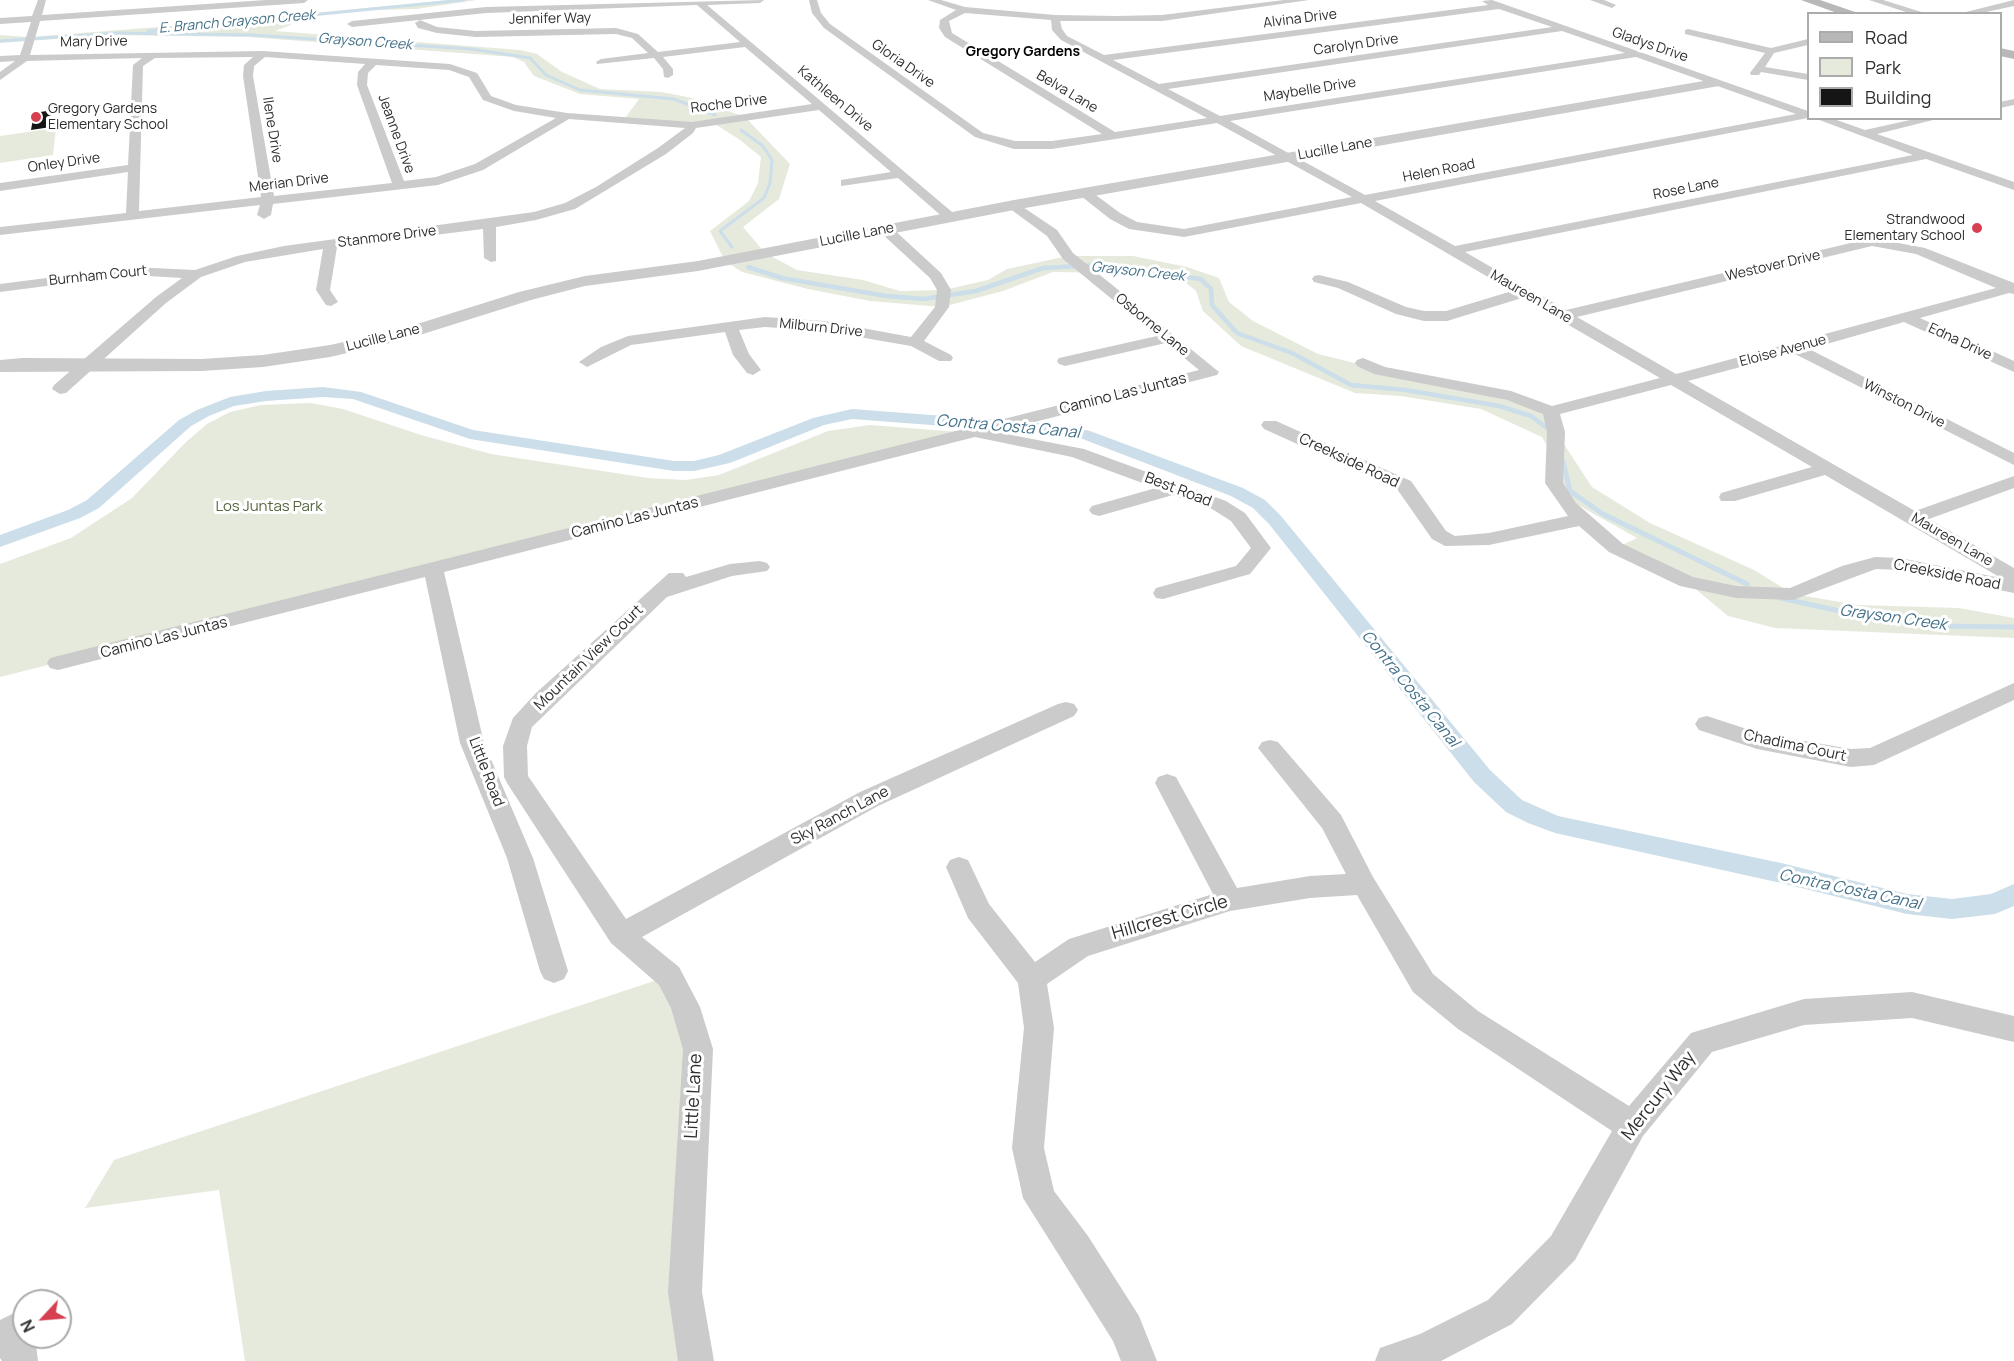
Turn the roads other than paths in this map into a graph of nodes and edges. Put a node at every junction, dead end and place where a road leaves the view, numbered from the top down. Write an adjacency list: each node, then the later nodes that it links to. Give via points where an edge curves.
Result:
1 (42, 0): 30 (street)
2 (137, 0): 25 (street)
3 (304, 0): 13 (street)
4 (760, 0): 15 (street)
5 (813, 0): 62 (street, Gloria Drive, via 817,14 827,26)
6 (932, 0): 20 (street)
7 (1305, 0): 28 (street, via 1162,18)
8 (1482, 0): 17 (street, Gladys Drive)
9 (1594, 0): 16 (street)
10 (1807, 0): 21 (main road)
11 (1873, 0): 22 (street)
12 (1974, 2): 18 (street)
13 (230, 3): 25 (street)
14 (2014, 3): 18 (street)
15 (701, 4): 29 (street, via 486,10); 36 (street, Kathleen Drive)
16 (1612, 5)
17 (1500, 6): 33 (street, Gladys Drive); 43 (street, Alvina Drive)
18 (1993, 7): 19 (street)
19 (1983, 9): 23 (street); 24 (street)
20 (964, 10): 28 (street); 61 (street, Belva Lane, via 945,20 948,35)
21 (1848, 12)
22 (1917, 12)
23 (1970, 12)
24 (1994, 12)
25 (135, 13): 30 (street)
26 (2002, 14): 27 (street)
27 (2005, 15)
28 (1055, 18): 43 (street, Maureen Lane, via 1059,34)
29 (418, 19): 32 (street); 40 (street, Jennifer Way, via 422,26 437,30 476,34 616,31 634,36)
30 (36, 20): 31 (street); 42 (street)
31 (0, 21)
32 (352, 24)
33 (1559, 28): 41 (street, Gladys Drive); 51 (street, Carolyn Drive)
34 (1688, 32): 37 (street)
35 (1807, 42): 37 (street)
36 (746, 44): 40 (street); 52 (street, Kathleen Drive)
37 (1771, 51): 49 (street, via 1758,71)
38 (263, 54): 39 (street, Mary Drive); 45 (street, Mary Drive); 74 (street, Ilene Drive, via 249,65 248,76)
39 (152, 55): 42 (street, Mary Drive); 66 (street, via 138,64)
40 (656, 55): 46 (street); 47 (street, Jennifer Way, via 668,69)
41 (1634, 55): 50 (street, Gladys Drive); 56 (street, Maybelle Drive)
42 (24, 57): 44 (street, Mary Drive); 48 (street)
43 (1103, 58): 51 (street, Maureen Lane)
44 (0, 59)
45 (374, 61): 55 (street, Mary Drive, via 450,67 473,75 487,98 514,108); 70 (street, Jeanne Drive, via 363,72 362,85)
46 (601, 62)
47 (668, 75)
48 (0, 77)
49 (1807, 77)
50 (1715, 83): 53 (street, Gladys Drive); 64 (street, Lucille Lane)
51 (1157, 87): 56 (street, Maureen Lane)
52 (822, 106): 59 (street, Roche Drive); 68 (street, Kathleen Drive)
53 (1807, 115)
54 (1807, 115): 75 (street, Helen Road)
55 (567, 116): 59 (street, Roche Drive); 70 (street, Merian Drive, via 461,175)
56 (1216, 119): 61 (street, Maybelle Drive); 64 (street, Maureen Lane)
57 (1826, 120): 60 (street)
58 (1927, 120): 60 (street)
59 (692, 125): 67 (street, Stanmore Drive)
60 (1864, 134): 63 (street)
61 (1112, 135): 62 (street, Maybelle Drive, via 1033,146)
62 (990, 140)
63 (1926, 156): 71 (street); 84 (street, Rose Lane)
64 (1290, 157): 73 (street, Lucille Lane); 75 (street, Maureen Lane)
65 (612, 166): 67 (street)
66 (133, 168): 72 (street, Onley Drive); 77 (street)
67 (632, 170): 80 (street, Stanmore Drive, via 570,206)
68 (900, 174): 69 (street); 79 (street, Kathleen Drive)
69 (846, 183)
70 (399, 185): 74 (street, Merian Drive)
71 (2014, 186)
72 (0, 187)
73 (1085, 193): 75 (street, Helen Road, via 1134,226 1185,233); 76 (street, Lucille Lane)
74 (268, 200): 77 (street, Merian Drive); 78 (street, Ilene Drive)
75 (1367, 201): 84 (street, Maureen Lane)
76 (1014, 205): 79 (street, Lucille Lane); 95 (street, Osborne Lane, via 1052,233 1068,256)
77 (132, 216): 82 (street, Merian Drive)
78 (264, 216)
79 (951, 217): 81 (street, Lucille Lane)
80 (489, 224): 83 (street, Stanmore Drive); 85 (street)
81 (886, 230): 96 (street, via 936,276 944,290 942,307); 102 (street, Lucille Lane, via 698,266 585,281 400,335 330,351 201,365)
82 (0, 231)
83 (331, 244): 86 (street, Stanmore Drive, via 242,259); 91 (street, via 323,290)
84 (1452, 251): 90 (street, Maureen Lane)
85 (490, 258)
86 (196, 274): 88 (street, Burnham Court, via 132,271); 102 (street, Stanmore Drive)
87 (1319, 279): 90 (street, via 1424,316 1447,316)
88 (0, 288)
89 (2013, 289): 92 (street, Westover Drive, via 1920,251 1872,242); 93 (street, Eloise Avenue)
90 (1522, 293): 92 (street, Maureen Lane)
91 (331, 302)
92 (1562, 316): 107 (street, Maureen Lane)
93 (1905, 317): 97 (street, Eloise Avenue); 104 (street, Edna Drive)
94 (730, 326): 96 (street, Milburn Drive, via 765,322 806,324); 100 (street, Milburn Drive, via 628,342); 105 (street, via 741,355)
95 (1167, 338): 99 (street); 106 (street, Osborne Lane)
96 (915, 342): 98 (street, Milburn Drive)
97 (1795, 348): 107 (street, Eloise Avenue); 112 (street, Winston Drive)
98 (945, 358)
99 (1065, 361)
100 (587, 362)
101 (1364, 363): 109 (street, via 1380,371 1511,396)
102 (90, 364): 103 (street, Lucille Lane); 108 (street, Stanmore Drive)
103 (0, 366)
104 (2014, 367)
105 (753, 370)
106 (1211, 372): 111 (street, Camino Las Juntas)
107 (1674, 380): 109 (street, Eloise Avenue); 113 (street, Maureen Lane)
108 (60, 389)
109 (1551, 411): 119 (street, Creekside Road, via 1556,432 1554,483)
110 (1270, 425): 119 (street, Creekside Road, via 1404,485 1439,535 1452,542 1490,539)
111 (978, 431): 115 (street, Best Road, via 1056,447); 121 (street, Camino Las Juntas)
112 (2014, 460)
113 (1826, 469): 116 (street); 118 (street, Maureen Lane)
114 (2014, 482): 118 (street)
115 (1176, 488): 117 (street); 126 (street, Best Road, via 1219,505 1238,518 1261,548 1244,570)
116 (1728, 497)
117 (1099, 510)
118 (1914, 518): 123 (street, Maureen Lane)
119 (1580, 520): 124 (street, Creekside Road, via 1616,548 1654,567 1688,582 1736,592 1793,594 1875,563 1899,564)
120 (760, 567): 125 (street, via 730,570)
121 (433, 568): 127 (street, Camino Las Juntas); 138 (street, Little Road, via 472,743 520,858)
122 (676, 577): 125 (street, Mountain View Court)
123 (2014, 577)
124 (2014, 587)
125 (657, 593): 131 (street, Mountain View Court, via 544,699 521,724)
126 (1163, 593)
127 (58, 663)
128 (2014, 691): 130 (street, Chadima Court, via 1874,756 1851,758 1758,741)
129 (1066, 710): 137 (street, Sky Ranch Lane, via 870,799)
130 (1707, 724)
131 (515, 746): 137 (street, Little Lane, via 516,777)
132 (1270, 748): 135 (street, via 1332,822)
133 (1167, 783): 136 (street)
134 (959, 867): 139 (street, via 978,910)
135 (1364, 884): 136 (street, Hillcrest Circle); 141 (street, via 1423,982 1468,1020)
136 (1230, 900): 139 (street, Hillcrest Circle, via 1079,947)
137 (621, 935): 142 (street, Little Lane, via 669,976 698,1049 685,1292)
138 (554, 971)
139 (1032, 979): 143 (street, via 1039,1028 1028,1148 1039,1198 1077,1248 1126,1329)
140 (2014, 1029): 141 (street, Mercury Way, via 1912,1005 1804,1012 1702,1042)
141 (1632, 1126): 144 (street, Mercury Way, via 1563,1248 1500,1312 1427,1349)
142 (696, 1361)
143 (1139, 1361)
144 (1393, 1361)

